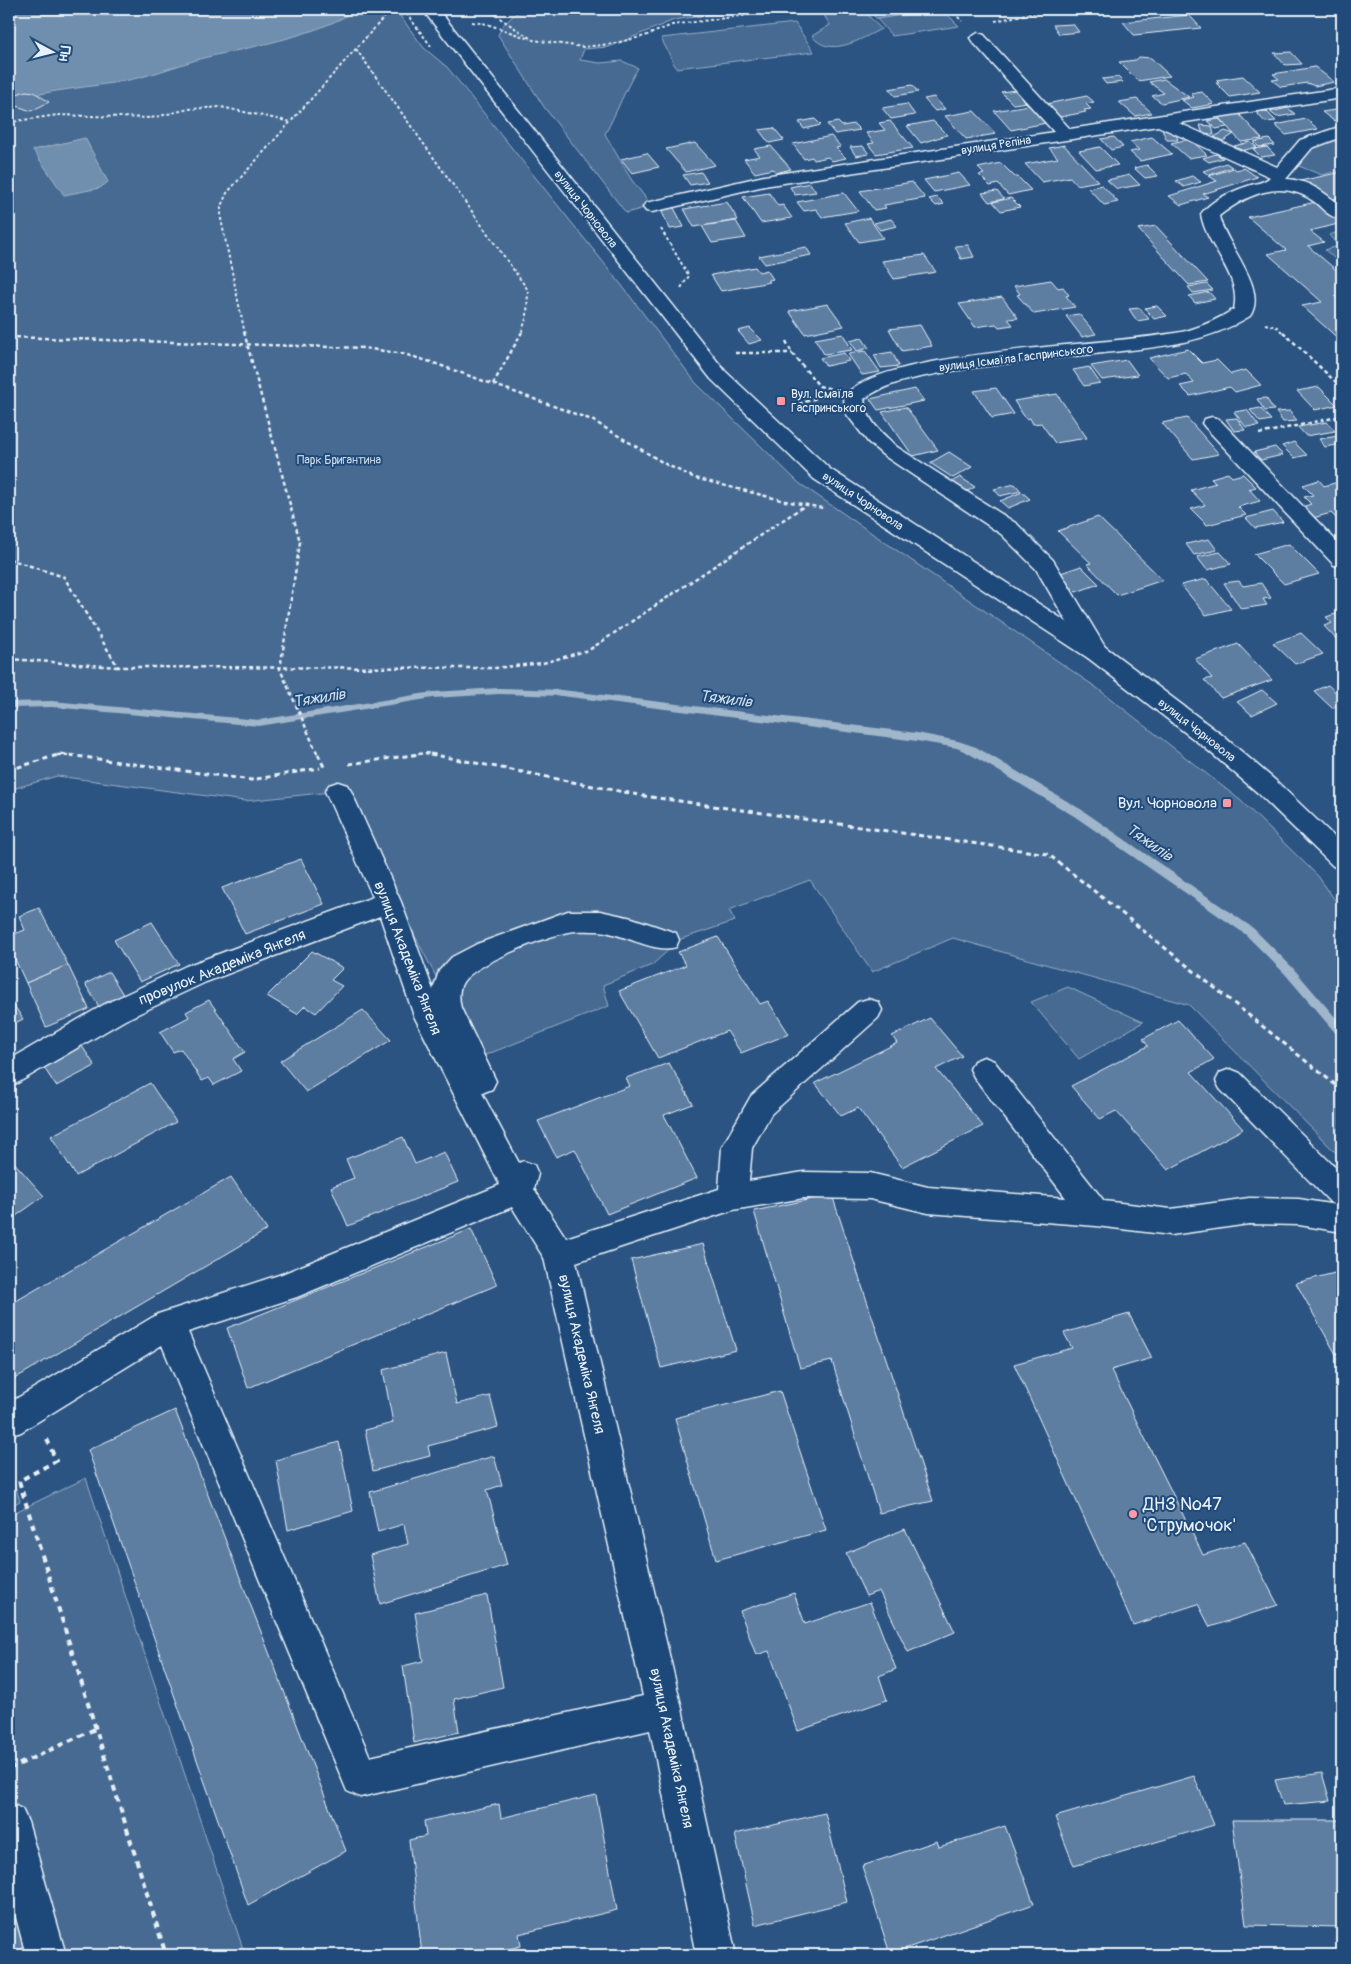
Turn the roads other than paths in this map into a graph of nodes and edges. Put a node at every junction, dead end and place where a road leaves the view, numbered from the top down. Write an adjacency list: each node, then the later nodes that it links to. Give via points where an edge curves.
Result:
1 (430, 9): 13 (street, вулиця Чорновола, via 718,376 822,474)
2 (978, 38): 7 (street)
3 (1342, 93): 4 (street, вулиця Рєпіна)
4 (1298, 99): 5 (street, вулиця Рєпіна); 6 (street)
5 (1158, 120): 7 (street, вулиця Рєпіна); 8 (street)
6 (1329, 125): 8 (street, via 1306,144)
7 (1065, 134): 9 (street, вулиця Рєпіна, via 764,181)
8 (1276, 180): 10 (street, via 1301,187); 13 (street, вулиця Ісмаїла Гаспринського, via 1224,202 1210,214 1211,227 1246,294 1243,312 1227,324 1180,337 960,363 892,376 868,385 854,396 855,412 875,438 1009,529 1045,565)
9 (652, 207)
10 (1341, 214)
11 (1212, 423): 12 (street)
12 (1342, 560)
13 (1096, 652): 15 (street, вулиця Чорновола, via 1267,786)
14 (335, 772): 16 (street, вулиця Академіка Янгеля)
15 (1342, 859)
16 (388, 902): 20 (street, провулок Академіка Янгеля, via 196,974 115,1012); 22 (street, вулиця Академіка Янгеля, via 428,1016)
17 (666, 940): 22 (street, via 600,921 568,921 487,951 462,965 449,979 444,996 447,1008 525,1169)
18 (868, 1010): 24 (street, via 760,1105 737,1147)
19 (984, 1069): 25 (street)
20 (9, 1074)
21 (1230, 1082): 23 (street)
22 (518, 1191): 27 (street, вулиця Академіка Янгеля); 28 (street, via 286,1287)
23 (1342, 1194)
24 (733, 1197): 25 (street, via 804,1185 870,1186 928,1200); 27 (street)
25 (1096, 1213): 26 (street, via 1171,1222 1249,1211 1299,1212)
26 (1342, 1219)
27 (559, 1254): 30 (street, вулиця Академіка Янгеля)
28 (169, 1324): 29 (street); 30 (street, via 360,1778)
29 (9, 1421)
30 (664, 1709): 33 (street, вулиця Академіка Янгеля)
31 (9, 1822): 32 (street)
32 (46, 1955)
33 (716, 1955)

